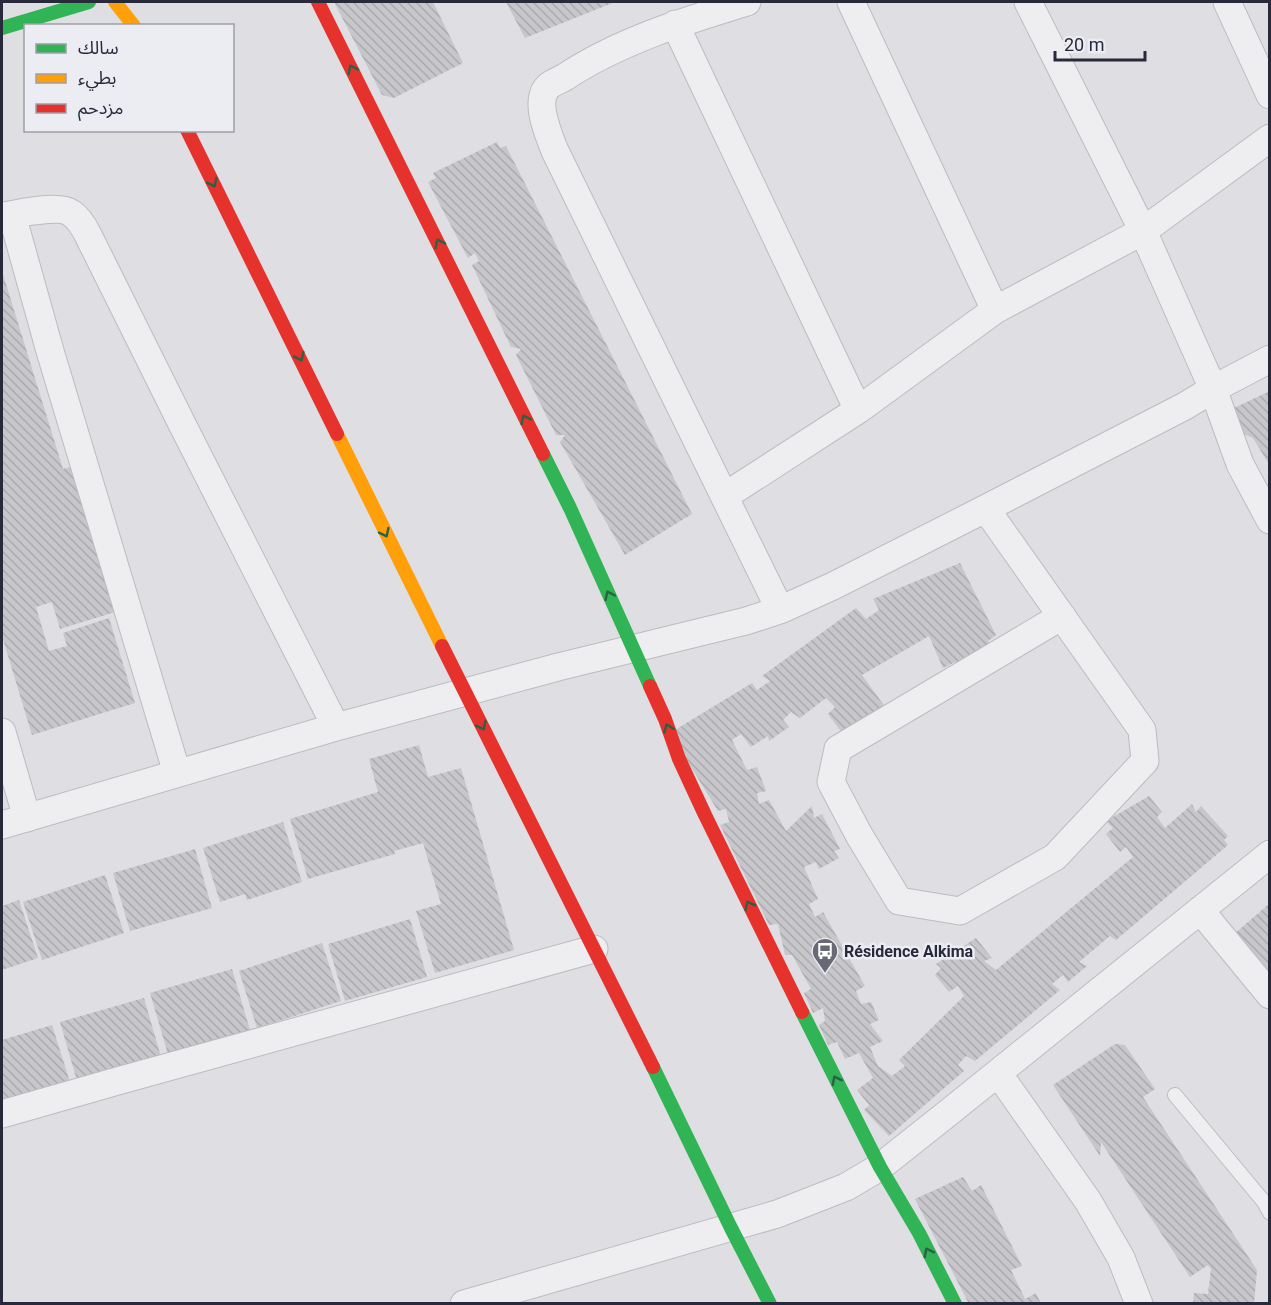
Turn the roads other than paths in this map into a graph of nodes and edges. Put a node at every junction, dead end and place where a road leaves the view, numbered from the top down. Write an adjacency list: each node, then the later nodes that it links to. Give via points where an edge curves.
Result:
1 (89, 2): 10 (street)
2 (115, 2): 8 (street)
3 (318, 2): 25 (street, one-way to 3, via 570,508)
4 (747, 2): 9 (street)
5 (851, 2): 16 (street)
6 (1028, 2): 15 (street)
7 (1227, 2): 11 (street)
8 (132, 24)
9 (675, 24): 19 (street); 20 (street, via 583,65 546,89 542,108 555,151)
10 (2, 28)
11 (1269, 94)
12 (188, 132): 26 (street, one-way to 26)
13 (1269, 138): 15 (street)
14 (7, 216): 27 (street, via 68,210 84,228); 29 (street)
15 (1143, 231): 16 (street); 18 (street)
16 (995, 310): 19 (street)
17 (1269, 359): 18 (street)
18 (1213, 389): 21 (street); 22 (street, via 1240,464)
19 (858, 410): 20 (street)
20 (725, 496): 23 (street)
21 (986, 509): 23 (street); 24 (street)
22 (1269, 520)
23 (780, 610): 25 (street)
24 (1062, 616): 24 (street, via 1142,730 1145,761 1055,857 1017,879 960,911 899,901 831,782 838,749)
25 (633, 648): 26 (street); 38 (street, one-way to 25, via 705,815)
26 (465, 692): 27 (street); 33 (street, one-way to 33)
27 (336, 727): 29 (street)
28 (2, 732): 30 (street)
29 (177, 773): 30 (street)
30 (14, 822)
31 (1269, 854): 32 (street)
32 (1200, 910): 34 (street); 35 (street)
33 (594, 949): 37 (street); 40 (street)
34 (1269, 996)
35 (998, 1073): 38 (street); 44 (street, via 1088,1202 1120,1258)
36 (1175, 1095): 39 (lane)
37 (2, 1114)
38 (880, 1167): 40 (street, via 816,1199); 43 (street, one-way to 38)
39 (1268, 1204)
40 (731, 1228): 41 (street); 42 (street)
41 (464, 1304)
42 (771, 1304)
43 (955, 1304)
44 (1139, 1304)

